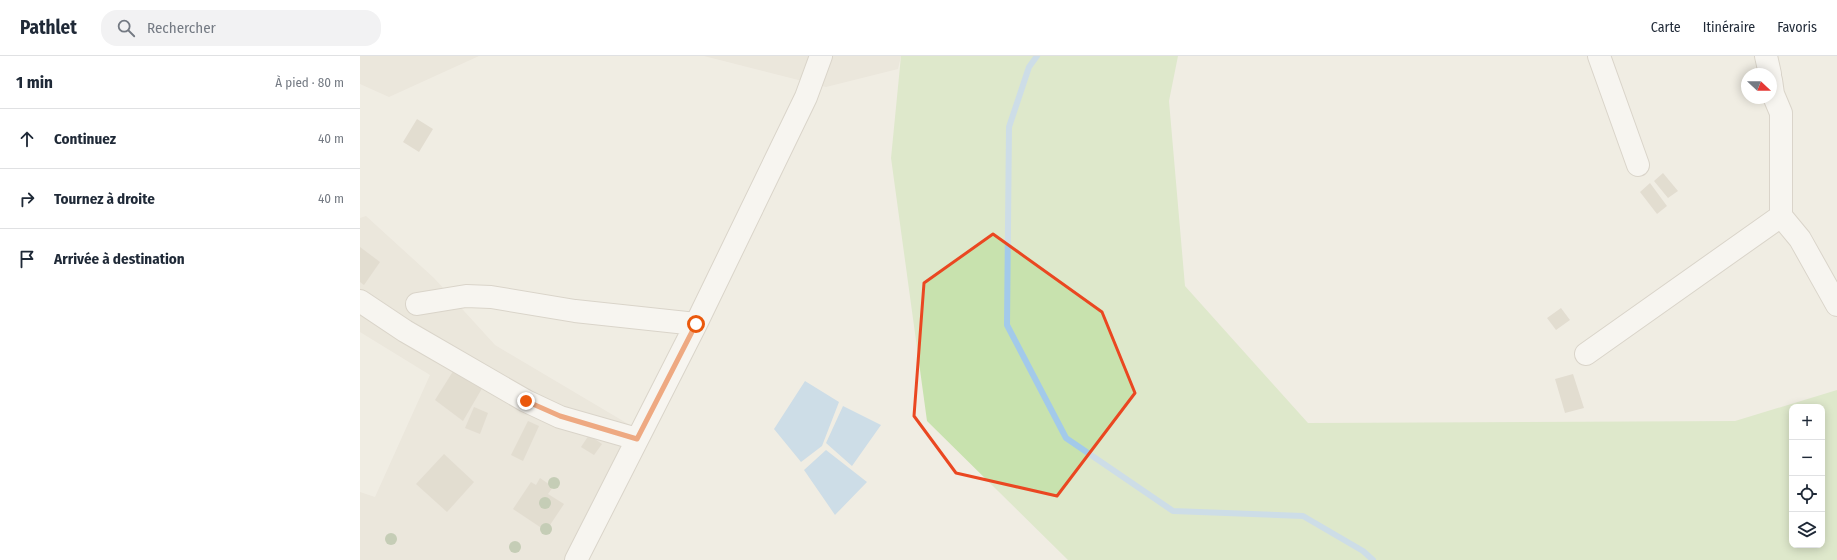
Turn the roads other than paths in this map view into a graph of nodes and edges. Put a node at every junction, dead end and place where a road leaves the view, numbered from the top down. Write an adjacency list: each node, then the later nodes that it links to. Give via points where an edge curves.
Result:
1 (821, 56): 11 (street, via 806,97)
2 (1599, 56): 6 (street)
3 (1766, 56): 4 (street)
4 (1769, 68)
5 (1777, 102): 7 (street, via 1781,113)
6 (1638, 165)
7 (1781, 216): 10 (street, via 1800,239); 12 (street)
8 (360, 301): 13 (street, via 405,331 526,401 560,416)
9 (417, 304): 11 (street, via 466,296 491,297 575,311)
10 (1837, 305)
11 (696, 324): 13 (street)
12 (1586, 354)
13 (637, 439): 14 (street)
14 (576, 560)

